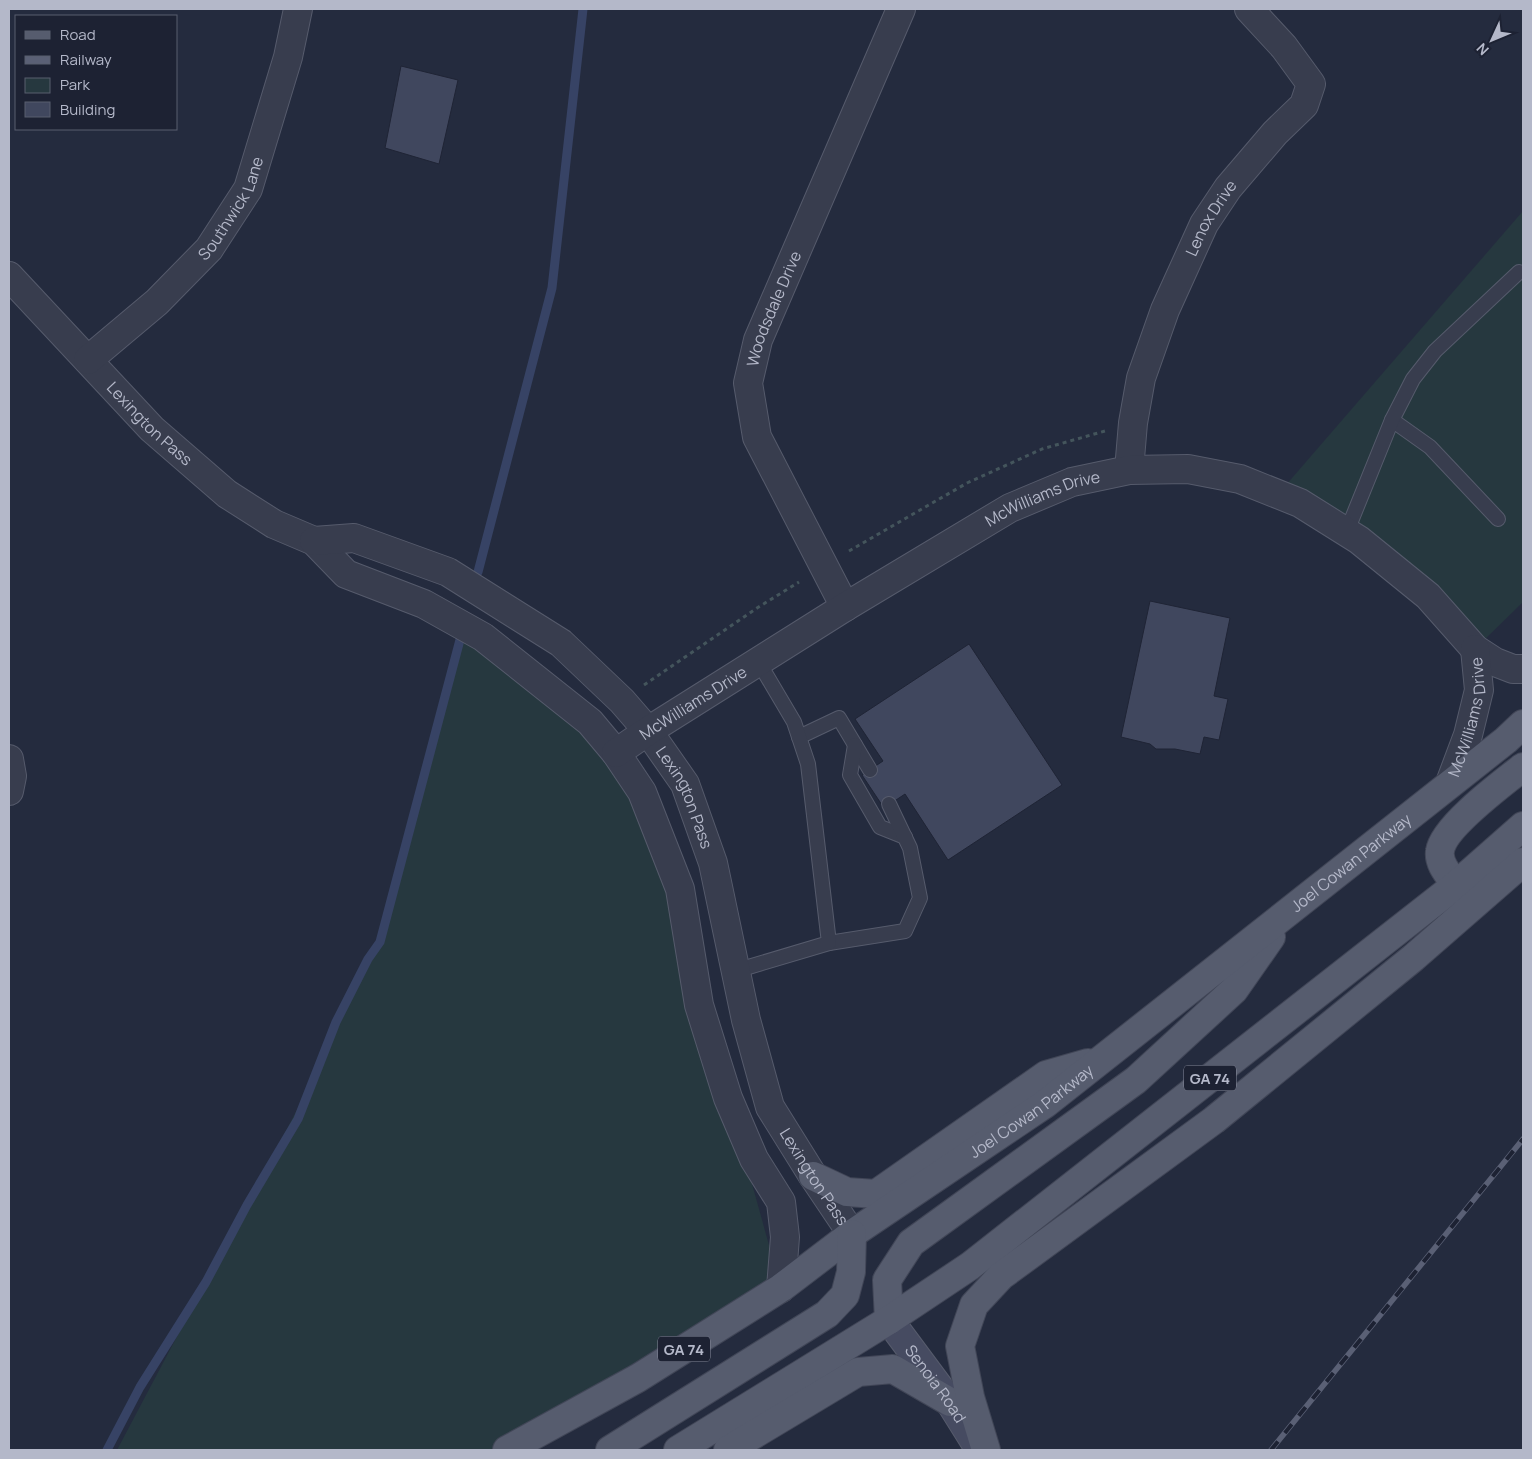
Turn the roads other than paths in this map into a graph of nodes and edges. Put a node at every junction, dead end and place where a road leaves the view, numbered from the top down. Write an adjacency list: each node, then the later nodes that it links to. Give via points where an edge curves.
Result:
1 (298, 9): 6 (street, Southwick Lane, via 288,57 248,189 209,249 157,302)
2 (901, 9): 12 (street, Woodsdale Drive, via 758,340 748,383 757,438)
3 (1249, 9): 8 (street, Lenox Drive, via 1312,84 1304,105 1228,188 1200,233 1165,310 1141,378)
4 (1519, 272): 7 (lane, via 1435,351 1413,379)
5 (9, 276): 6 (street, Lexington Pass)
6 (88, 360): 11 (street, Lexington Pass, via 152,430 227,494 274,524)
7 (1392, 420): 9 (lane, via 1430,447); 10 (lane)
8 (1129, 470): 10 (street, McWilliams Drive, via 1188,469 1240,479 1300,503); 12 (street, McWilliams Drive, via 1072,482 1010,508)
9 (1498, 519)
10 (1347, 531): 13 (street, McWilliams Drive, via 1428,596)
11 (314, 541): 17 (street, Lexington Pass, via 354,538 448,572 561,643 622,701); 20 (street, Lexington Pass, via 346,574 424,604 483,638 590,722)
12 (845, 607): 14 (street, McWilliams Drive)
13 (1475, 648): 15 (street, McWilliams Drive, via 1495,662); 24 (street, McWilliams Drive, via 1479,690 1468,735)
14 (758, 661): 17 (street, McWilliams Drive); 18 (lane, via 794,722)
15 (1523, 669)
16 (1523, 724): 24 (main road, Joel Cowan Parkway / GA 74)
17 (648, 731): 20 (street, McWilliams Drive); 33 (street, Lexington Pass, via 685,784 713,863)
18 (799, 737): 19 (lane, via 839,718); 32 (lane, via 808,764)
19 (855, 745): 23 (lane); 28 (lane, via 850,775 880,827)
20 (616, 753): 34 (street, Lexington Pass, via 642,792 680,889)
21 (9, 759): 25 (street, via 12,776)
22 (1523, 767): 30 (main road, via 1447,833 1439,851 1442,867)
23 (870, 770)
24 (1450, 783): 31 (main road, Joel Cowan Parkway / GA 74)
25 (9, 792)
26 (889, 804): 28 (lane)
27 (1523, 826): 30 (main road, GA 74)
28 (905, 837): 32 (lane, via 920,898 905,931)
29 (1523, 862): 46 (main road, via 1413,958 1214,1120 1001,1276 974,1305 960,1346 970,1397)
30 (1456, 885): 39 (main road, GA 74, via 970,1266)
31 (1289, 911): 35 (main road, Joel Cowan Parkway / GA 74); 39 (main road, via 1234,990 1136,1080 911,1243 887,1280)
32 (830, 943): 33 (lane)
33 (736, 971): 34 (street); 36 (street, Lexington Pass, via 770,1107)
34 (695, 978): 38 (street, Lexington Pass, via 699,1005 728,1098 754,1159 781,1202 785,1237)
35 (1103, 1058): 36 (main road, via 1046,1075 876,1194 847,1192); 37 (main road, Joel Cowan Parkway / GA 74, via 1045,1104)
36 (813, 1176): 37 (street, Lexington Pass)
37 (852, 1234): 38 (main road, Joel Cowan Parkway / GA 74); 42 (main road, via 852,1272 845,1295 827,1314)
38 (782, 1288): 41 (main road, Joel Cowan Parkway / GA 74, via 638,1378)
39 (888, 1320): 40 (street, Senoia Road); 43 (main road, GA 74)
40 (950, 1402): 44 (main road, via 893,1369 858,1372); 45 (street, Senoia Road)
41 (507, 1450)
42 (610, 1450)
43 (678, 1450)
44 (728, 1450)
45 (980, 1450)
46 (986, 1450)

